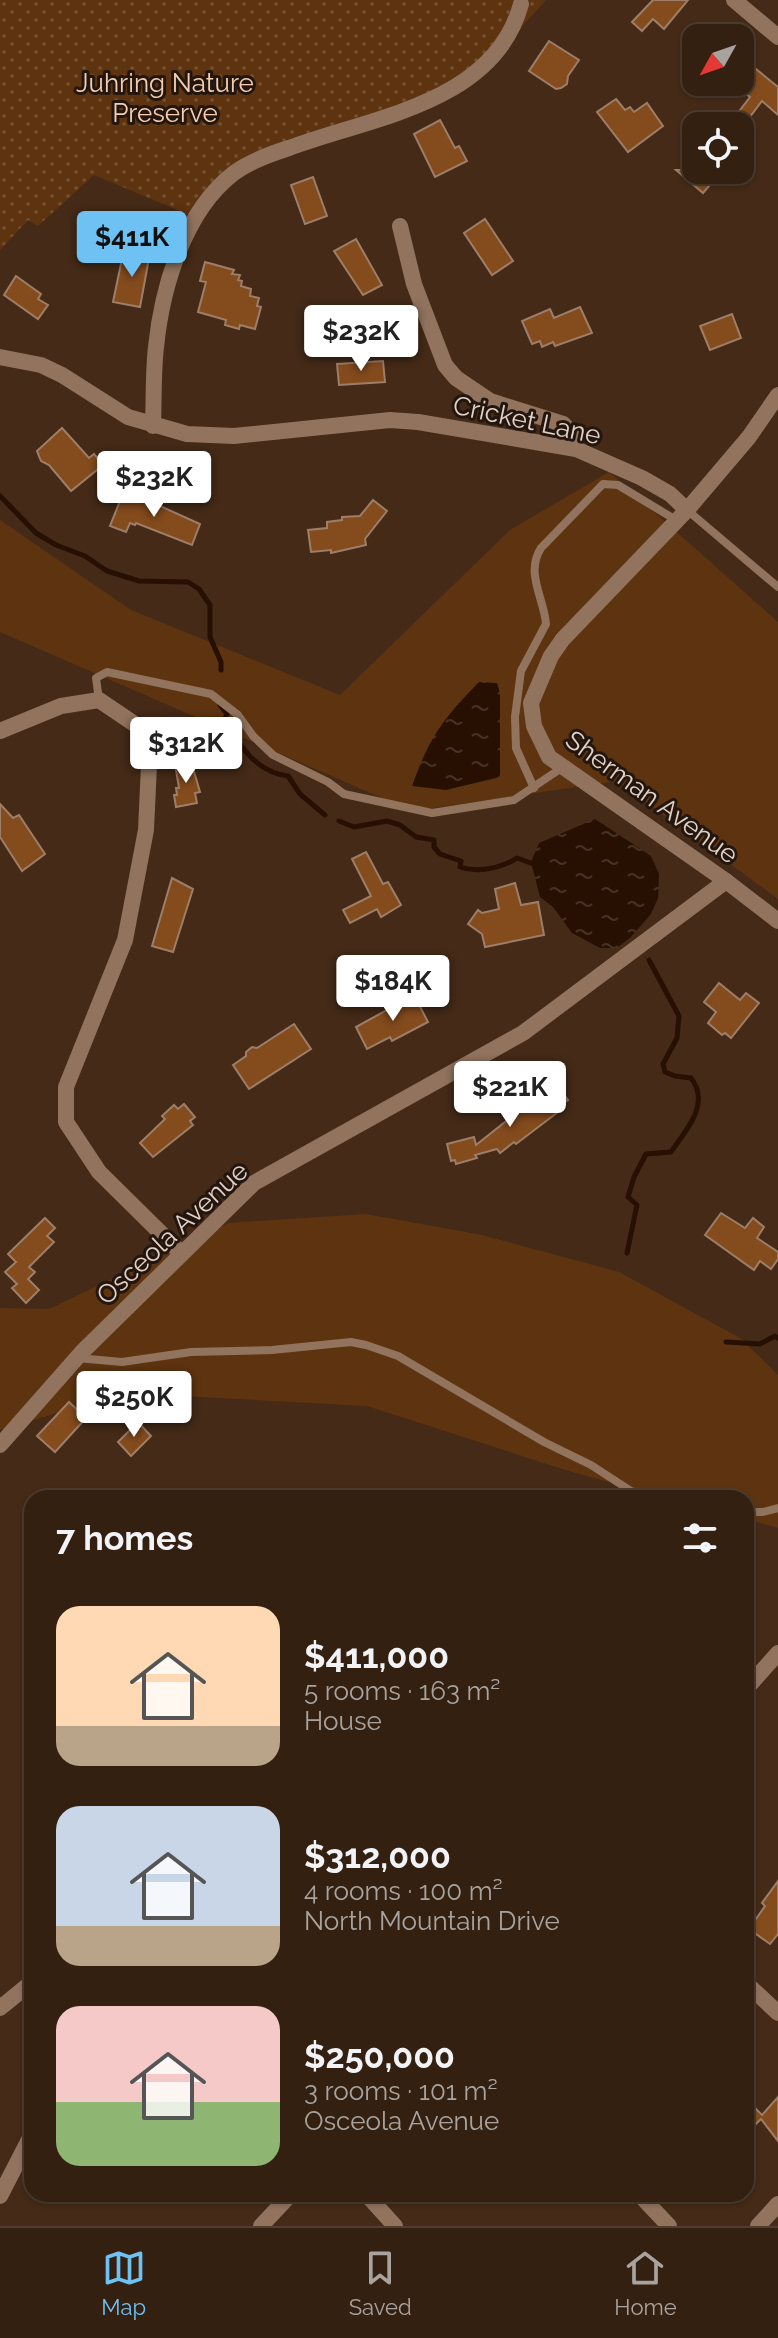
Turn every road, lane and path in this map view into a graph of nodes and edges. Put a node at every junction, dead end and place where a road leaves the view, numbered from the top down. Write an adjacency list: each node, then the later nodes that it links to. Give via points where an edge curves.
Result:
1 (734, 0): 3 (street)
2 (521, 4): 7 (street, via 504,43 439,97 262,157 233,174 211,197 192,225 164,303 155,351)
3 (778, 37)
4 (400, 226): 8 (street, via 414,284 445,365 490,401 563,424 575,436)
5 (0, 357): 7 (street, Cricket Lane, via 41,365 128,417)
6 (778, 395): 9 (street, Sherman Avenue)
7 (153, 426): 8 (street, Cricket Lane, via 234,436 390,420)
8 (576, 449): 9 (street, Cricket Lane, via 670,494)
9 (681, 515): 10 (lane); 13 (street, Sherman Avenue, via 563,639 541,675 531,703 534,726 549,757); 14 (lane, via 618,485 603,484 535,558 546,624 521,671 515,717 516,748)
10 (778, 587)
11 (99, 700): 12 (street, via 61,706); 14 (lane, via 96,678 107,672 211,694 273,755 344,794 417,810 432,813 514,800); 17 (street, via 139,727 149,765 146,830 125,940 66,1087 66,1122 99,1172)
12 (0, 731)
13 (564, 767): 14 (lane); 15 (street, Sherman Avenue)
14 (534, 788)
15 (726, 881): 16 (street, Sherman Avenue); 17 (street, Osceola Avenue, via 523,1033 254,1183)
16 (778, 921)
17 (181, 1253): 18 (street, Osceola Avenue)
18 (76, 1358): 19 (street, Osceola Avenue); 20 (lane, via 122,1362 191,1352 366,1345 398,1356)
19 (0, 1445)
20 (629, 1490)
21 (778, 1508): 22 (lane)
22 (754, 1512)
23 (778, 1653): 24 (street)
24 (754, 1680)
25 (24, 1988): 27 (street)
26 (754, 1990): 28 (street)
27 (0, 2008)
28 (778, 2013)
29 (24, 2150): 30 (street)
30 (0, 2196)
31 (284, 2202): 35 (street)
32 (373, 2202): 36 (street)
33 (646, 2202): 37 (street)
34 (778, 2204): 38 (street)
35 (261, 2226)
36 (395, 2226)
37 (669, 2226)
38 (758, 2226)

